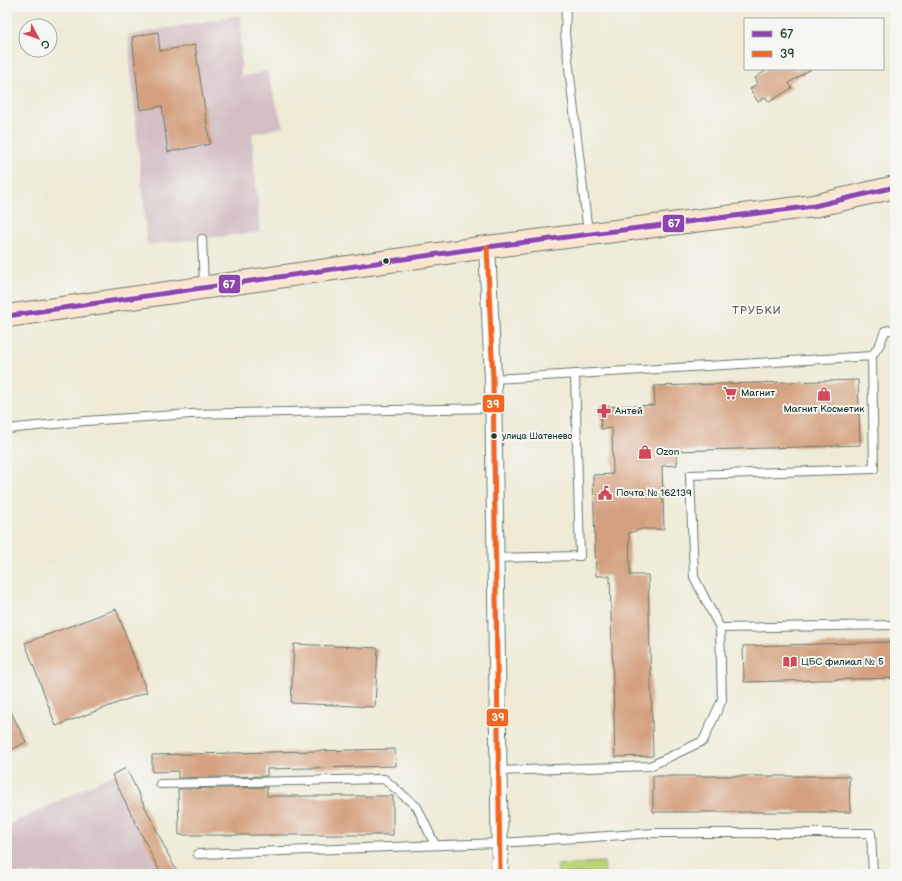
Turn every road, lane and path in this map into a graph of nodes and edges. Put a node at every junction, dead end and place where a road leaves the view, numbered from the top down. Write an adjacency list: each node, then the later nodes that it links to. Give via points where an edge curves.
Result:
1 (566, 7): 3 (lane, via 565,32)
2 (895, 187): 3 (main road, via 814,206)
3 (588, 234): 5 (main road)
4 (202, 239): 6 (lane)
5 (487, 247): 6 (main road); 11 (street)
6 (204, 288): 7 (main road)
7 (7, 316)
8 (895, 328): 9 (lane, via 885,331)
9 (872, 356): 10 (lane); 16 (lane, via 874,469 690,475 694,577)
10 (576, 374): 11 (lane); 14 (lane, via 580,556)
11 (493, 379): 12 (street)
12 (494, 408): 13 (lane, via 191,414); 14 (street)
13 (7, 429)
14 (496, 558): 17 (street)
15 (895, 625): 16 (lane)
16 (720, 628): 17 (lane, via 722,700 704,741 650,766)
17 (498, 771): 19 (street)
18 (160, 784): 20 (lane, via 384,779 417,806)
19 (499, 842): 20 (lane); 22 (street); 23 (lane, via 654,832 871,833)
20 (436, 845): 21 (lane)
21 (198, 854)
22 (500, 874)
23 (873, 874)

